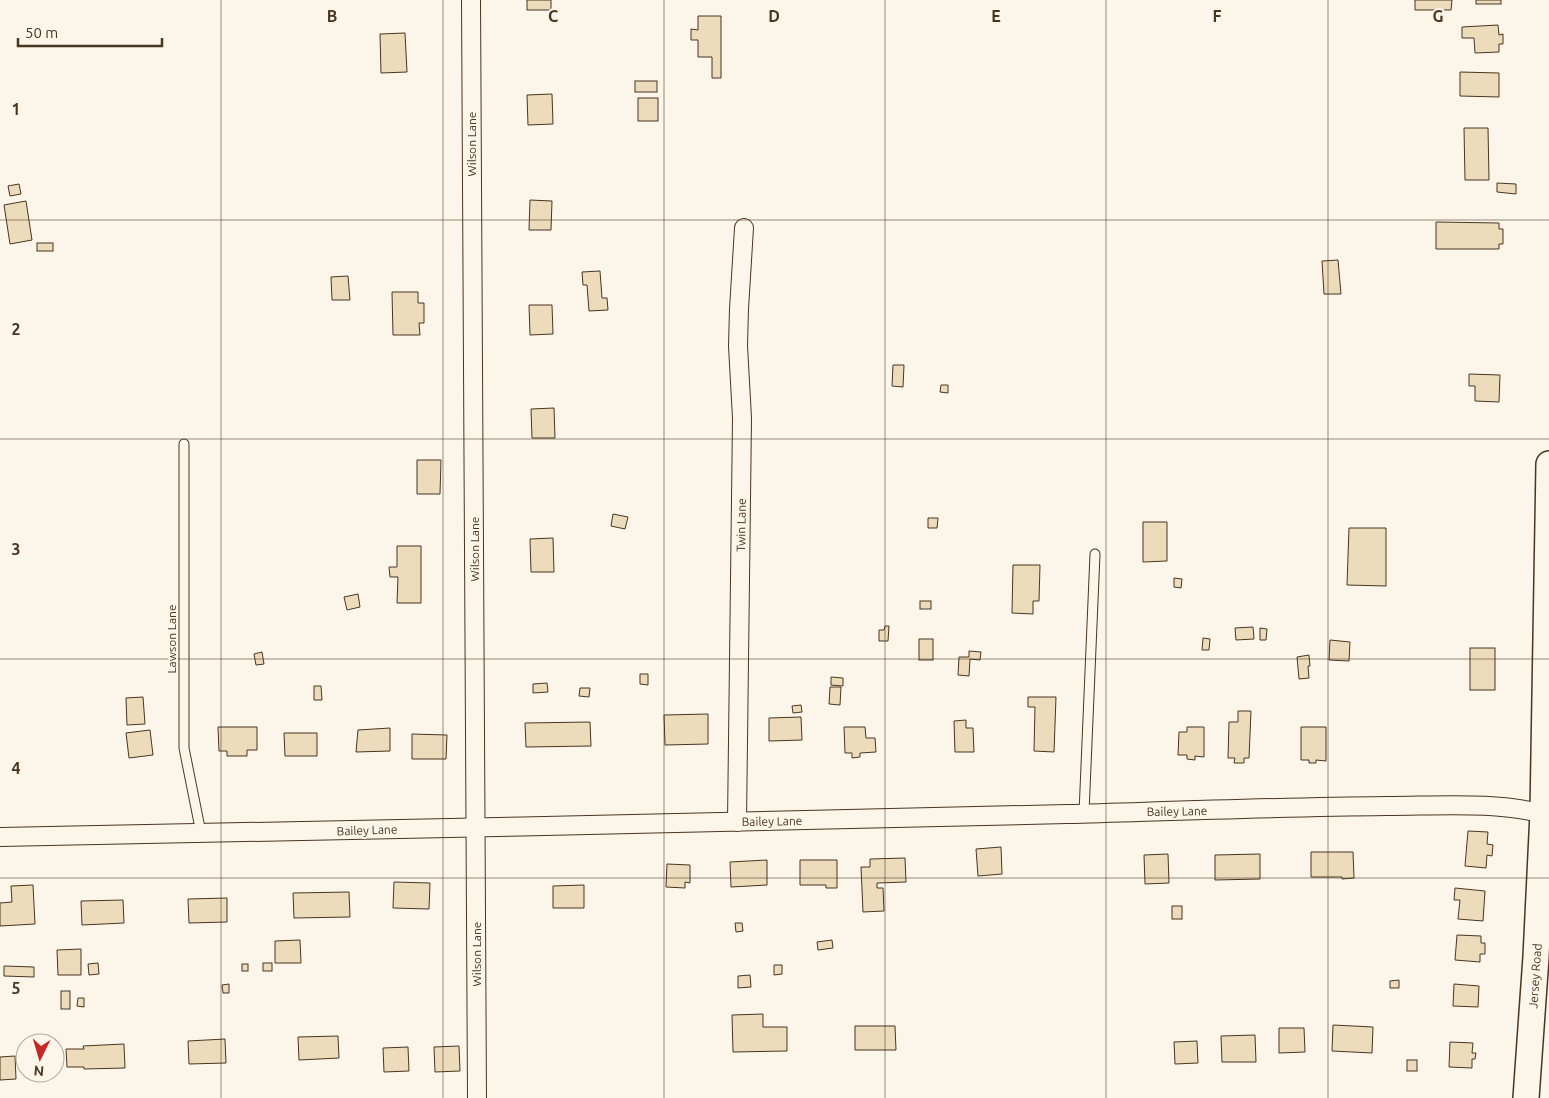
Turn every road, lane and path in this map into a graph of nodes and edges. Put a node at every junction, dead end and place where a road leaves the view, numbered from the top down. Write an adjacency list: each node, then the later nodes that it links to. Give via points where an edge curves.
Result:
1 (470, 0): 9 (street, Wilson Lane)
2 (744, 228): 8 (street, Twin Lane, via 738,346 742,418)
3 (184, 444): 10 (lane, Lawson Lane, via 184,748)
4 (1549, 464): 7 (street, Jersey Road)
5 (1095, 554): 6 (lane)
6 (1084, 814): 7 (street, Bailey Lane, via 1502,806); 8 (street, Bailey Lane)
7 (1546, 814): 13 (street, Jersey Road)
8 (737, 822): 9 (street, Bailey Lane)
9 (475, 826): 10 (street, Bailey Lane); 12 (street, Wilson Lane)
10 (201, 833): 11 (street, Bailey Lane)
11 (0, 837)
12 (477, 1098)
13 (1526, 1098)

